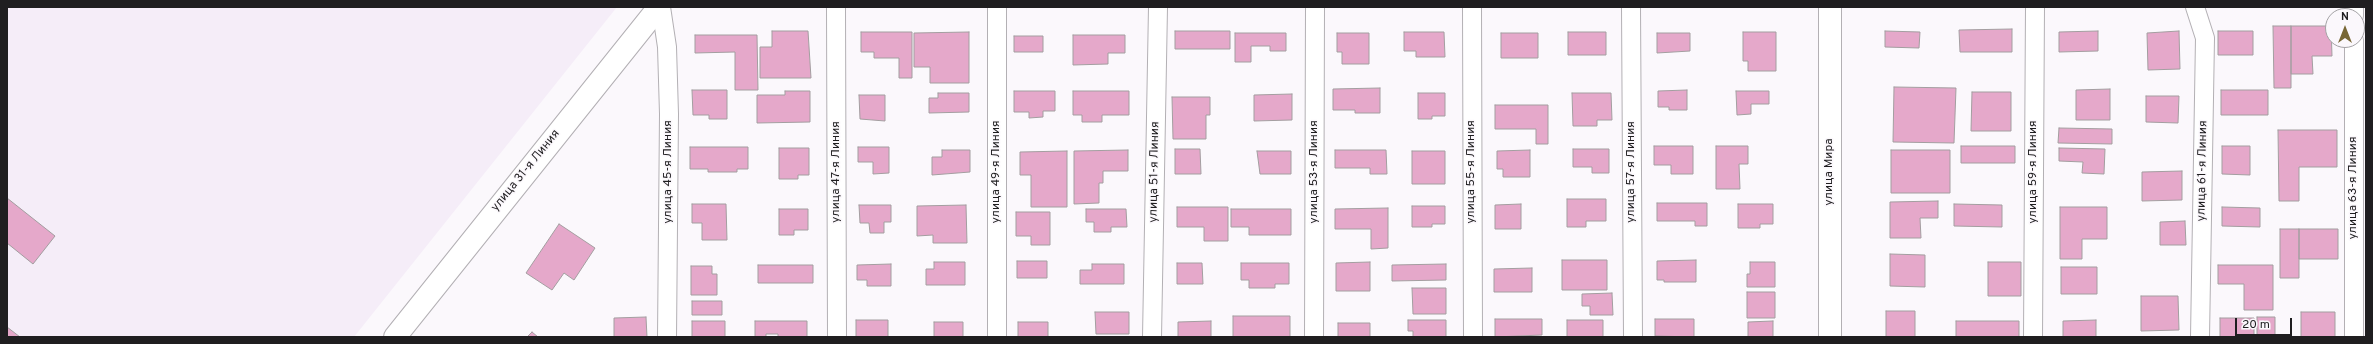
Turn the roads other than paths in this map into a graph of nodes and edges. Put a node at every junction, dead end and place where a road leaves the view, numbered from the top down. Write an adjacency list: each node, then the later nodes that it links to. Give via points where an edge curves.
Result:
1 (660, 7): 12 (street, улица 31-я Линия); 13 (street, улица 45-я Линия, via 667,47 669,114)
2 (836, 7): 14 (street, улица 47-я Линия)
3 (997, 7): 15 (street, улица 49-я Линия)
4 (1158, 7): 16 (street, улица 51-я Линия)
5 (1315, 7): 17 (street, улица 53-я Линия)
6 (1472, 7): 18 (street, улица 55-я Линия)
7 (1631, 7): 19 (street, улица 57-я Линия)
8 (1830, 7): 20 (street, улица Мира)
9 (2035, 7): 21 (street, улица 59-я Линия)
10 (2195, 7): 22 (street, улица 61-я Линия, via 2205,38)
11 (2354, 48): 23 (street, улица 63-я Линия)
12 (395, 337)
13 (667, 337)
14 (837, 337)
15 (997, 337)
16 (1152, 337)
17 (1314, 337)
18 (1473, 337)
19 (1632, 337)
20 (1830, 337)
21 (2033, 337)
22 (2200, 337)
23 (2354, 337)

